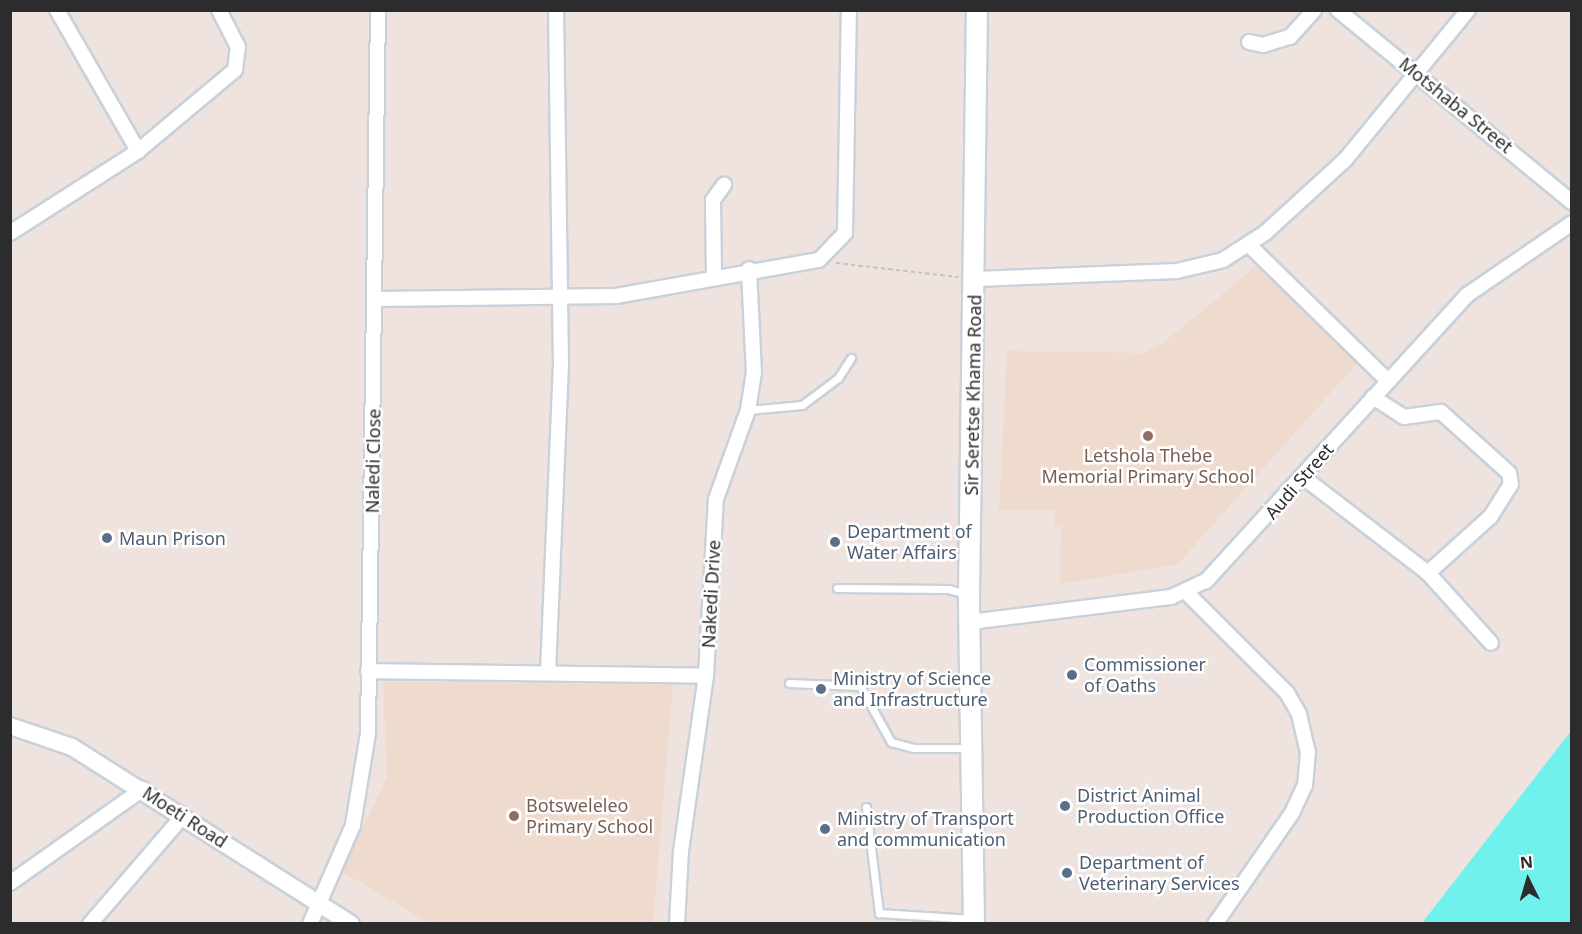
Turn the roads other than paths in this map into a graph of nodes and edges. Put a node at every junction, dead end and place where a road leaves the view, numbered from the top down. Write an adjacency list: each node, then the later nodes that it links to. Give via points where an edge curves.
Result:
1 (57, 10): 12 (street)
2 (219, 10): 12 (street, via 238,47 236,70)
3 (378, 10): 22 (street, Naledi Close)
4 (556, 10): 21 (street)
5 (849, 10): 18 (street, via 845,233 819,260)
6 (977, 10): 20 (main road, Sir Seretse Khama Road)
7 (1314, 10): 10 (street, via 1290,37 1263,45)
8 (1338, 10): 11 (street, Motshaba Street)
9 (1468, 10): 11 (street)
10 (1249, 42)
11 (1419, 74): 14 (street, Motshaba Street); 17 (street, via 1345,160)
12 (138, 151): 16 (street)
13 (724, 185): 19 (street, via 714,200)
14 (1572, 202)
15 (1572, 223): 24 (street, Audi Street, via 1490,275)
16 (12, 227)
17 (1249, 245): 20 (street, via 1196,269); 24 (street)
18 (749, 270): 19 (street); 26 (street, Nakedi Drive, via 754,373)
19 (714, 276): 21 (street, via 616,296)
20 (976, 279): 31 (main road, Sir Seretse Khama Road)
21 (556, 298): 22 (street); 35 (street, via 561,366)
22 (376, 299): 34 (street, Naledi Close)
23 (850, 358): 26 (lane, via 838,378 802,405)
24 (1386, 379): 25 (street, Audi Street)
25 (1373, 397): 27 (street, Audi Street); 28 (street, via 1404,417 1441,412 1509,473 1511,484 1490,517)
26 (747, 410): 36 (street, Nakedi Drive, via 716,499)
27 (1303, 477): 28 (street); 30 (street, Audi Street, via 1227,564)
28 (1428, 573): 33 (street)
29 (837, 588): 31 (lane, via 948,589)
30 (1186, 592): 32 (street, Audi Street); 50 (street, via 1287,693 1299,714 1308,752 1305,785 1292,813)
31 (969, 595): 32 (main road, Sir Seretse Khama Road)
32 (970, 622): 39 (main road, Sir Seretse Khama Road)
33 (1491, 643)
34 (368, 671): 35 (street); 44 (street, Naledi Close, via 359,804)
35 (548, 673): 36 (street)
36 (706, 676): 49 (street, Nakedi Drive, via 681,851)
37 (789, 683): 39 (lane, via 860,686 891,742 913,748)
38 (10, 726): 40 (street, Moeti Road, via 72,747)
39 (971, 748): 45 (main road, Sir Seretse Khama Road)
40 (143, 789): 42 (street, Moeti Road); 43 (street)
41 (866, 807): 45 (lane, via 879,913)
42 (183, 816): 44 (street, Moeti Road); 46 (street)
43 (10, 883)
44 (321, 904): 47 (street, Naledi Close); 48 (street, Moeti Road)
45 (974, 921)
46 (90, 924)
47 (310, 924)
48 (351, 924)
49 (677, 924)
50 (1215, 924)

